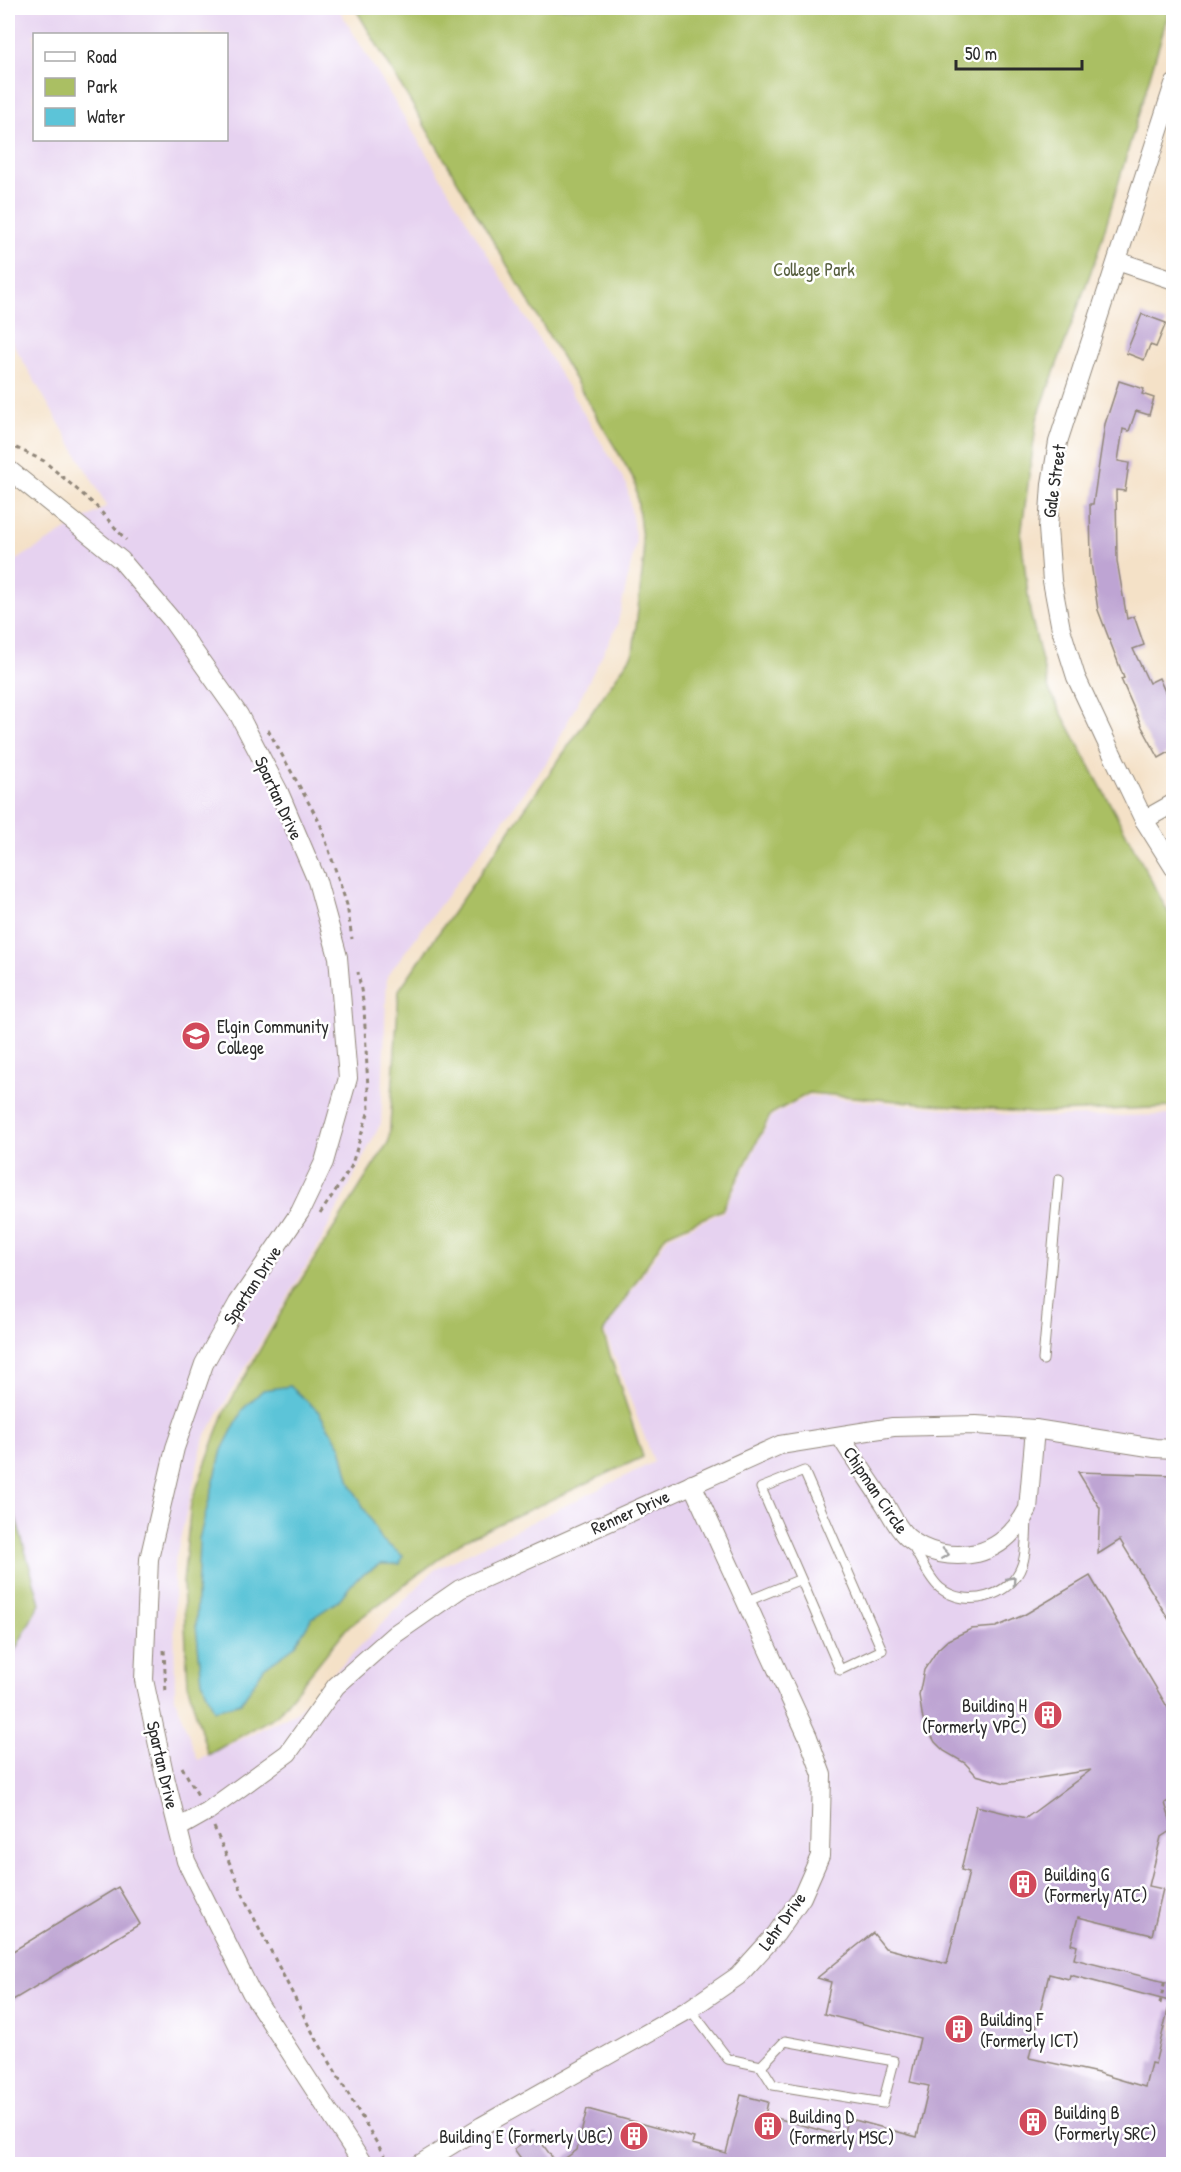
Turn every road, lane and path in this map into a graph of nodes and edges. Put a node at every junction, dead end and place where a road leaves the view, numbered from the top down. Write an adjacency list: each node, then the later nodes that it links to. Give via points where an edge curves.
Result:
1 (1173, 84): 2 (street, Gale Street)
2 (1117, 261): 3 (street); 9 (street, Gale Street, via 1058,442 1048,528 1061,629 1076,677)
3 (1173, 280)
4 (8, 444): 6 (path, via 44,461 95,505)
5 (8, 469): 28 (street, Spartan Drive, via 121,560 171,619 239,715 279,792 317,881 338,957 348,1078 324,1162 300,1212 238,1303 204,1364 175,1448 149,1559 144,1680)
6 (133, 548)
7 (266, 726): 11 (path, via 320,823 347,905)
8 (1173, 803): 9 (street)
9 (1144, 820): 10 (street, Gale Street)
10 (1173, 868)
11 (352, 939)
12 (356, 962): 14 (path, via 364,1007 369,1110 351,1167)
13 (1059, 1179): 15 (lane)
14 (314, 1223)
15 (1043, 1360)
16 (1035, 1429): 17 (street, Renner Drive, via 976,1425 893,1427); 18 (street, Renner Drive); 20 (street, Chipman Circle)
17 (840, 1436): 19 (street, Renner Drive, via 780,1445); 21 (street, Chipman Circle)
18 (1173, 1449)
19 (692, 1484): 23 (street, Lehr Drive); 27 (street, Renner Drive, via 460,1589 395,1634 336,1686 288,1753)
20 (1028, 1509): 21 (street, Chipman Circle, one-way to 20, via 941,1554 968,1555 1004,1539); 21 (lane, one-way to 20, via 938,1587 956,1596 987,1597 1013,1581 1023,1564)
21 (905, 1536)
22 (801, 1579): 22 (lane, via 840,1670 882,1650 804,1471 761,1488); 23 (lane)
23 (745, 1602): 31 (street, Lehr Drive, via 822,1775 820,1856 802,1897 776,1934 738,1976)
24 (164, 1642): 25 (path)
25 (167, 1697)
26 (177, 1760): 27 (path)
27 (208, 1811): 28 (street, Renner Drive); 34 (path, via 249,1908 310,2028)
28 (178, 1828): 33 (street, Spartan Drive, via 186,1861 251,1992)
29 (1165, 1979): 30 (path)
30 (1160, 2004)
31 (690, 2009): 32 (lane, via 728,2059); 35 (street, Lehr Drive)
32 (761, 2066): 32 (lane, via 773,2085 883,2103 894,2061 785,2041)
33 (363, 2164)
34 (389, 2164)
35 (420, 2164)

